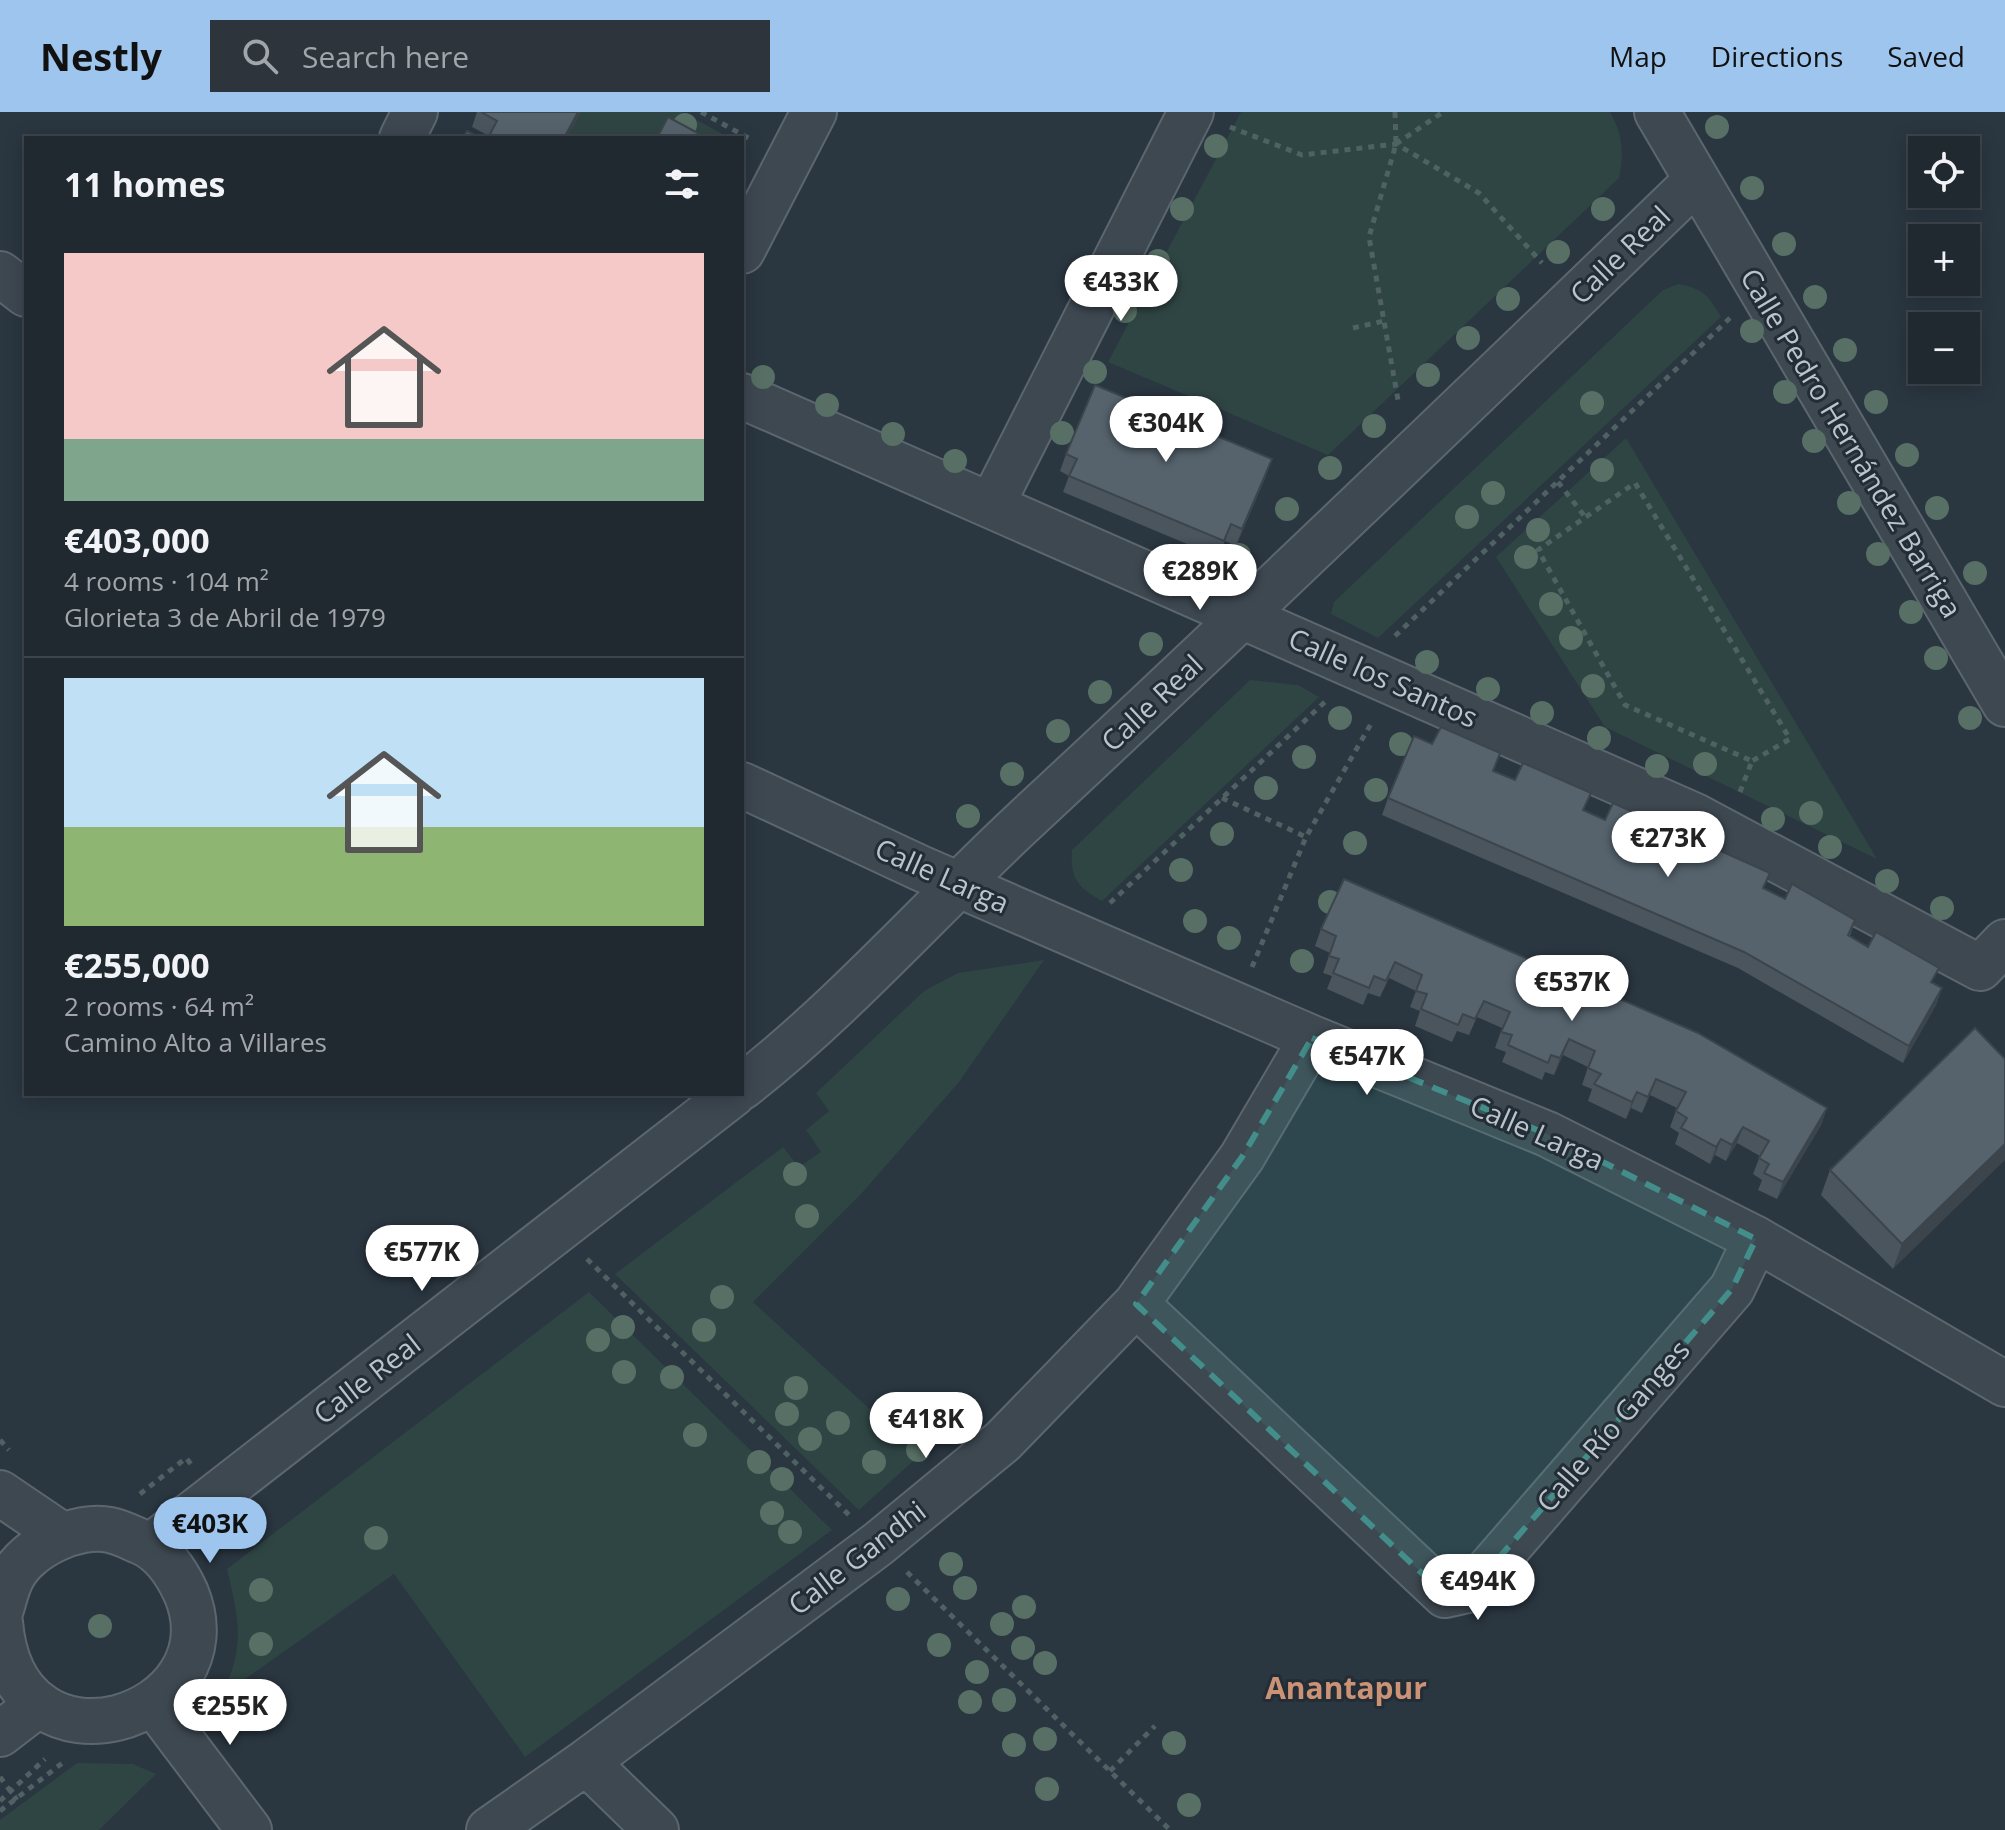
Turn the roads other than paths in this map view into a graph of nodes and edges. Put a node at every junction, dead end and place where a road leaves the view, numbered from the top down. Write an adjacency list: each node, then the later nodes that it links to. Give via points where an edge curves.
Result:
1 (415, 112): 5 (street)
2 (814, 112): 7 (street)
3 (1657, 112): 6 (street, Calle Pedro Hernández Barriga)
4 (1206, 118): 11 (street)
5 (403, 136)
6 (1696, 181): 12 (street, Calle Real); 13 (street, Calle Pedro Hernández Barriga)
7 (744, 247)
8 (0, 274): 9 (street)
9 (24, 292)
10 (744, 397): 11 (street, Calle los Santos)
11 (992, 504): 12 (street, Calle los Santos)
12 (1246, 617): 15 (street, Calle Real); 16 (street, Calle los Santos, via 1695,816 1980,968)
13 (2005, 704)
14 (744, 786): 15 (street, Calle Larga)
15 (958, 884): 17 (street, Calle Larga); 18 (street, Calle Real, via 783,1055)
16 (2005, 942)
17 (1312, 1038): 20 (street, Calle Larga, via 1547,1134); 21 (street, Calle Gandhi, via 1242,1157)
18 (744, 1085)
19 (730, 1096): 26 (street, Calle Real)
20 (1756, 1239): 21 (street, Calle Río Ganges, via 1732,1289 1472,1589 1445,1595); 22 (street, Calle Larga)
21 (1136, 1304): 31 (street, Calle Gandhi, via 1003,1441 878,1544)
22 (2005, 1384)
23 (9, 1476): 25 (street)
24 (0, 1510): 27 (street)
25 (62, 1535): 26 (street, via 108,1529); 27 (street)
26 (151, 1546): 29 (street, via 177,1572 191,1606 192,1643 179,1677)
27 (5, 1608): 28 (street, via 16,1681)
28 (39, 1704): 29 (street, via 76,1721 117,1721); 30 (street)
29 (154, 1704): 32 (street)
30 (0, 1734)
31 (586, 1762): 33 (street, Calle Gandhi); 34 (street)
32 (249, 1830)
33 (489, 1830)
34 (656, 1830)

